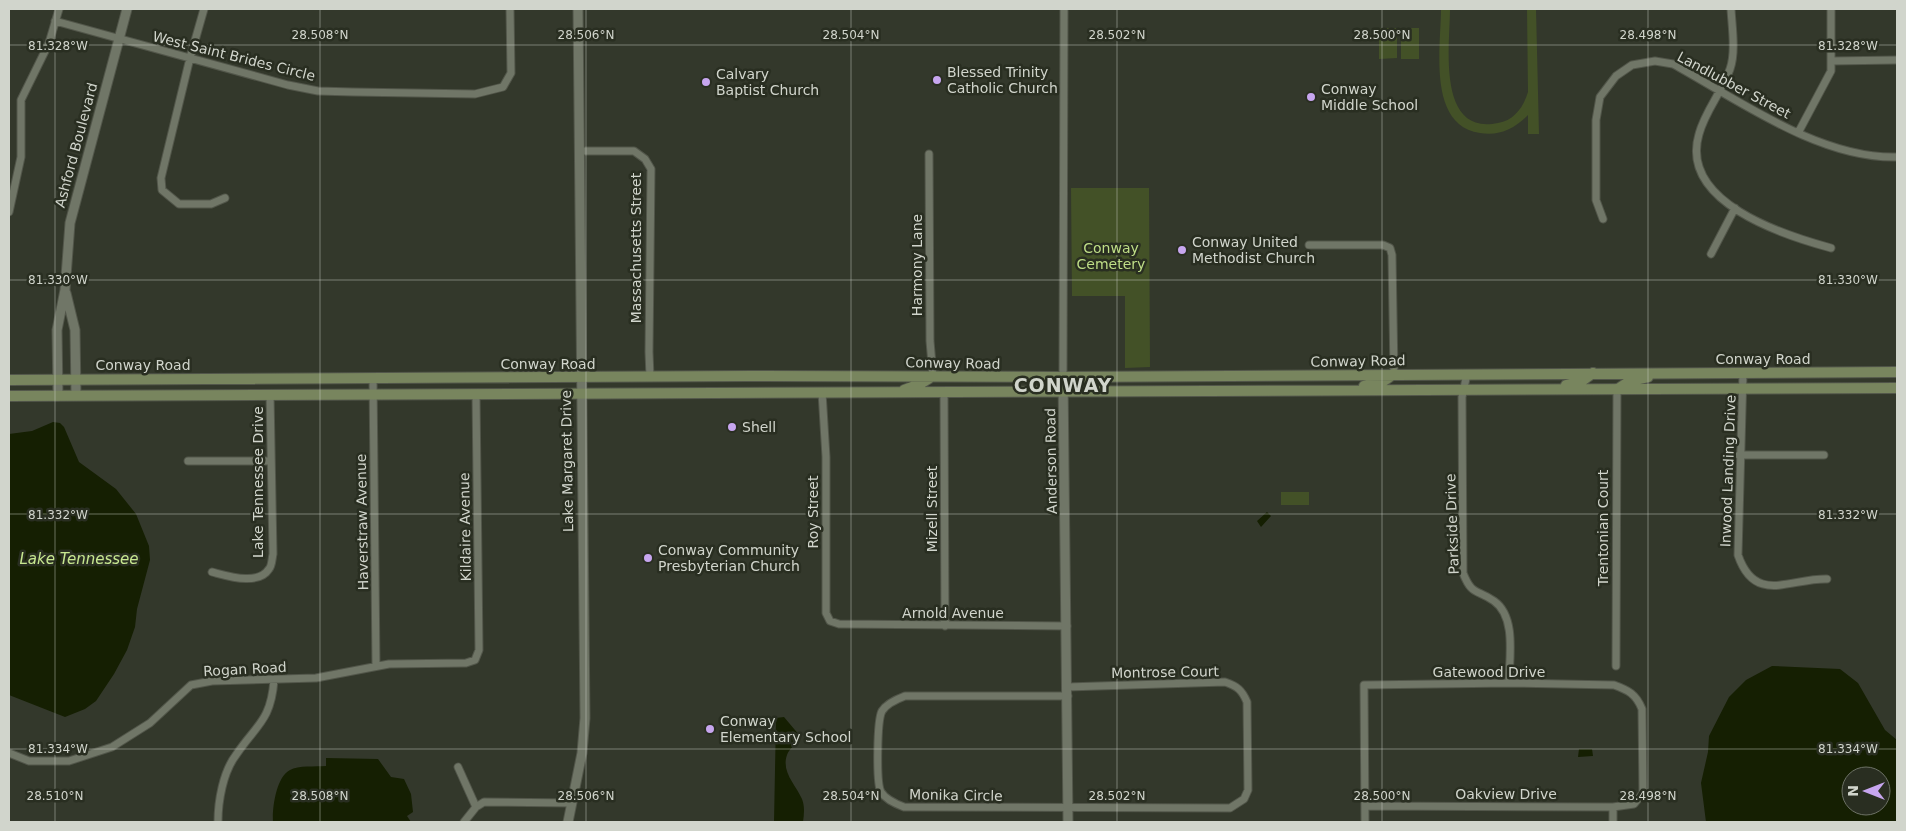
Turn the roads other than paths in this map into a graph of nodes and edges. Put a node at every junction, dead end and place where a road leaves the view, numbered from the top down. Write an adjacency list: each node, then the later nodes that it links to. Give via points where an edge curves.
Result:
1 (59, 9): 9 (street)
2 (127, 9): 10 (street, Ashford Boulevard)
3 (204, 9): 11 (street)
4 (510, 9): 11 (street, West Saint Brides Circle, via 511,73 503,86 491,92 318,90)
5 (578, 9): 16 (street, Lake Margaret Drive)
6 (1064, 9): 37 (street, Anderson Road)
7 (1732, 9): 14 (street, via 1731,68)
8 (1831, 9): 13 (street)
9 (56, 21): 10 (street, West Saint Brides Circle); 21 (street, via 49,43 21,100 21,157)
10 (118, 39): 11 (street, West Saint Brides Circle); 26 (street, Ashford Boulevard, via 73,204)
11 (190, 58): 19 (street, via 161,178 162,190 179,204 211,204)
12 (1897, 60): 13 (street)
13 (1831, 61): 15 (street, via 1831,71)
14 (1720, 90): 15 (street, Landlubber Street); 20 (street, via 1706,115 1696,152 1702,176 1715,195); 22 (street, Landlubber Street, via 1673,64 1654,61 1632,65 1616,76 1600,97 1596,120 1596,200)
15 (1798, 133): 18 (street, Landlubber Street, via 1851,154)
16 (579, 151): 35 (street, Lake Margaret Drive); 36 (street, Massachusetts Street, via 634,151 645,159 651,169)
17 (929, 154): 33 (street, Harmony Lane)
18 (1897, 158)
19 (225, 198)
20 (1735, 208): 24 (street, via 1790,237); 25 (street)
21 (9, 212)
22 (1603, 219)
23 (1309, 245): 31 (street, via 1383,245 1390,248)
24 (1831, 248)
25 (1711, 254)
26 (65, 290): 39 (street, Ashford Boulevard, via 58,330); 40 (street, Ashford Boulevard, via 75,330)
27 (1897, 372): 30 (main road, Conway Road)
28 (1593, 373): 29 (main road, Conway Road); 32 (main road, Conway Road); 46 (main road, via 1582,382)
29 (1663, 373): 30 (main road, Conway Road); 47 (main road, via 1630,382)
30 (1743, 373): 43 (street, Inwood Landing Drive)
31 (1394, 374): 32 (main road, Conway Road); 34 (main road, Conway Road); 44 (main road, via 1382,382)
32 (1467, 374): 45 (street, Parkside Drive)
33 (933, 376): 36 (main road, Conway Road); 37 (main road, Conway Road); 49 (main road)
34 (1244, 376): 37 (main road, Conway Road); 50 (street)
35 (580, 377): 36 (main road, Conway Road); 38 (main road, Conway Road); 51 (street, Lake Margaret Drive)
36 (650, 377)
37 (1063, 377): 53 (street, Anderson Road)
38 (372, 378): 40 (main road, Conway Road); 55 (street, Haverstraw Avenue)
39 (58, 379): 40 (main road, Conway Road); 41 (main road, Conway Road); 59 (street, Ashford Boulevard)
40 (76, 379): 57 (street, Ashford Boulevard)
41 (9, 380)
42 (1897, 388): 43 (main road, Conway Road)
43 (1742, 389): 47 (main road, Conway Road); 60 (street, Inwood Landing Drive)
44 (1341, 390): 45 (main road, Conway Road); 50 (main road, Conway Road)
45 (1463, 390): 46 (main road, Conway Road); 73 (street, Parkside Drive, via 1464,573 1476,593 1494,601 1504,612 1508,626)
46 (1545, 390): 47 (main road, Conway Road)
47 (1617, 390): 71 (street, Trentonian Court)
48 (822, 392): 49 (main road, Conway Road); 51 (main road, Conway Road); 66 (street, Roy Street, via 826,457 826,613 830,621)
49 (896, 392): 52 (main road, Conway Road)
50 (1238, 392): 53 (main road, Conway Road)
51 (580, 393): 56 (main road, Conway Road); 78 (street, Lake Margaret Drive, via 585,718 581,763)
52 (944, 393): 53 (main road, Conway Road); 67 (street, Mizell Street)
53 (1063, 393): 68 (street, Anderson Road)
54 (270, 394): 55 (main road, Conway Road); 57 (main road, Conway Road); 63 (street, Lake Tennessee Drive)
55 (373, 394): 56 (main road, Conway Road); 70 (street, Haverstraw Avenue)
56 (476, 394): 69 (street, Kildaire Avenue, via 479,650)
57 (76, 395): 59 (main road, Conway Road)
58 (9, 396): 59 (main road, Conway Road)
59 (58, 396)
60 (1739, 455): 61 (street); 65 (street, Inwood Landing Drive, via 1738,555 1743,570 1760,583 1773,587)
61 (1824, 455)
62 (188, 461): 63 (street)
63 (271, 461): 64 (street, Lake Tennessee Drive, via 274,554 270,569 260,577 233,578)
64 (212, 572)
65 (1827, 578)
66 (840, 624): 67 (street, Arnold Avenue)
67 (945, 626): 68 (street, Arnold Avenue)
68 (1067, 626): 74 (street, Anderson Road)
69 (475, 660): 70 (street, Rogan Road)
70 (376, 666): 72 (street, Rogan Road, via 316,678)
71 (1616, 666)
72 (274, 680): 75 (street, Rogan Road, via 212,681 191,686 150,723 112,747 69,761 29,761); 83 (street, via 268,714 235,756 229,770 218,807)
73 (1508, 683): 77 (street, Gatewood Drive, via 1614,686 1629,690 1638,698 1642,709); 79 (street, Gatewood Drive, via 1364,686)
74 (1068, 691): 82 (street, Anderson Road); 82 (street, Monika Circle, via 905,696 882,712 878,781 882,793 893,803 904,807); 82 (street, Montrose Court, via 1225,682 1236,686 1247,702 1248,790 1244,799 1230,808)
75 (9, 754)
76 (458, 767): 80 (street)
77 (1643, 793): 81 (street, Oakview Drive, via 1634,804)
78 (572, 803): 80 (street, via 493,800); 85 (street, Lake Margaret Drive)
79 (1365, 806): 81 (street, Oakview Drive); 87 (street)
80 (476, 807): 84 (street)
81 (1613, 807): 88 (street)
82 (1068, 808): 86 (street, Anderson Road)
83 (218, 822)
84 (464, 822)
85 (568, 822)
86 (1068, 822)
87 (1365, 822)
88 (1613, 822)

